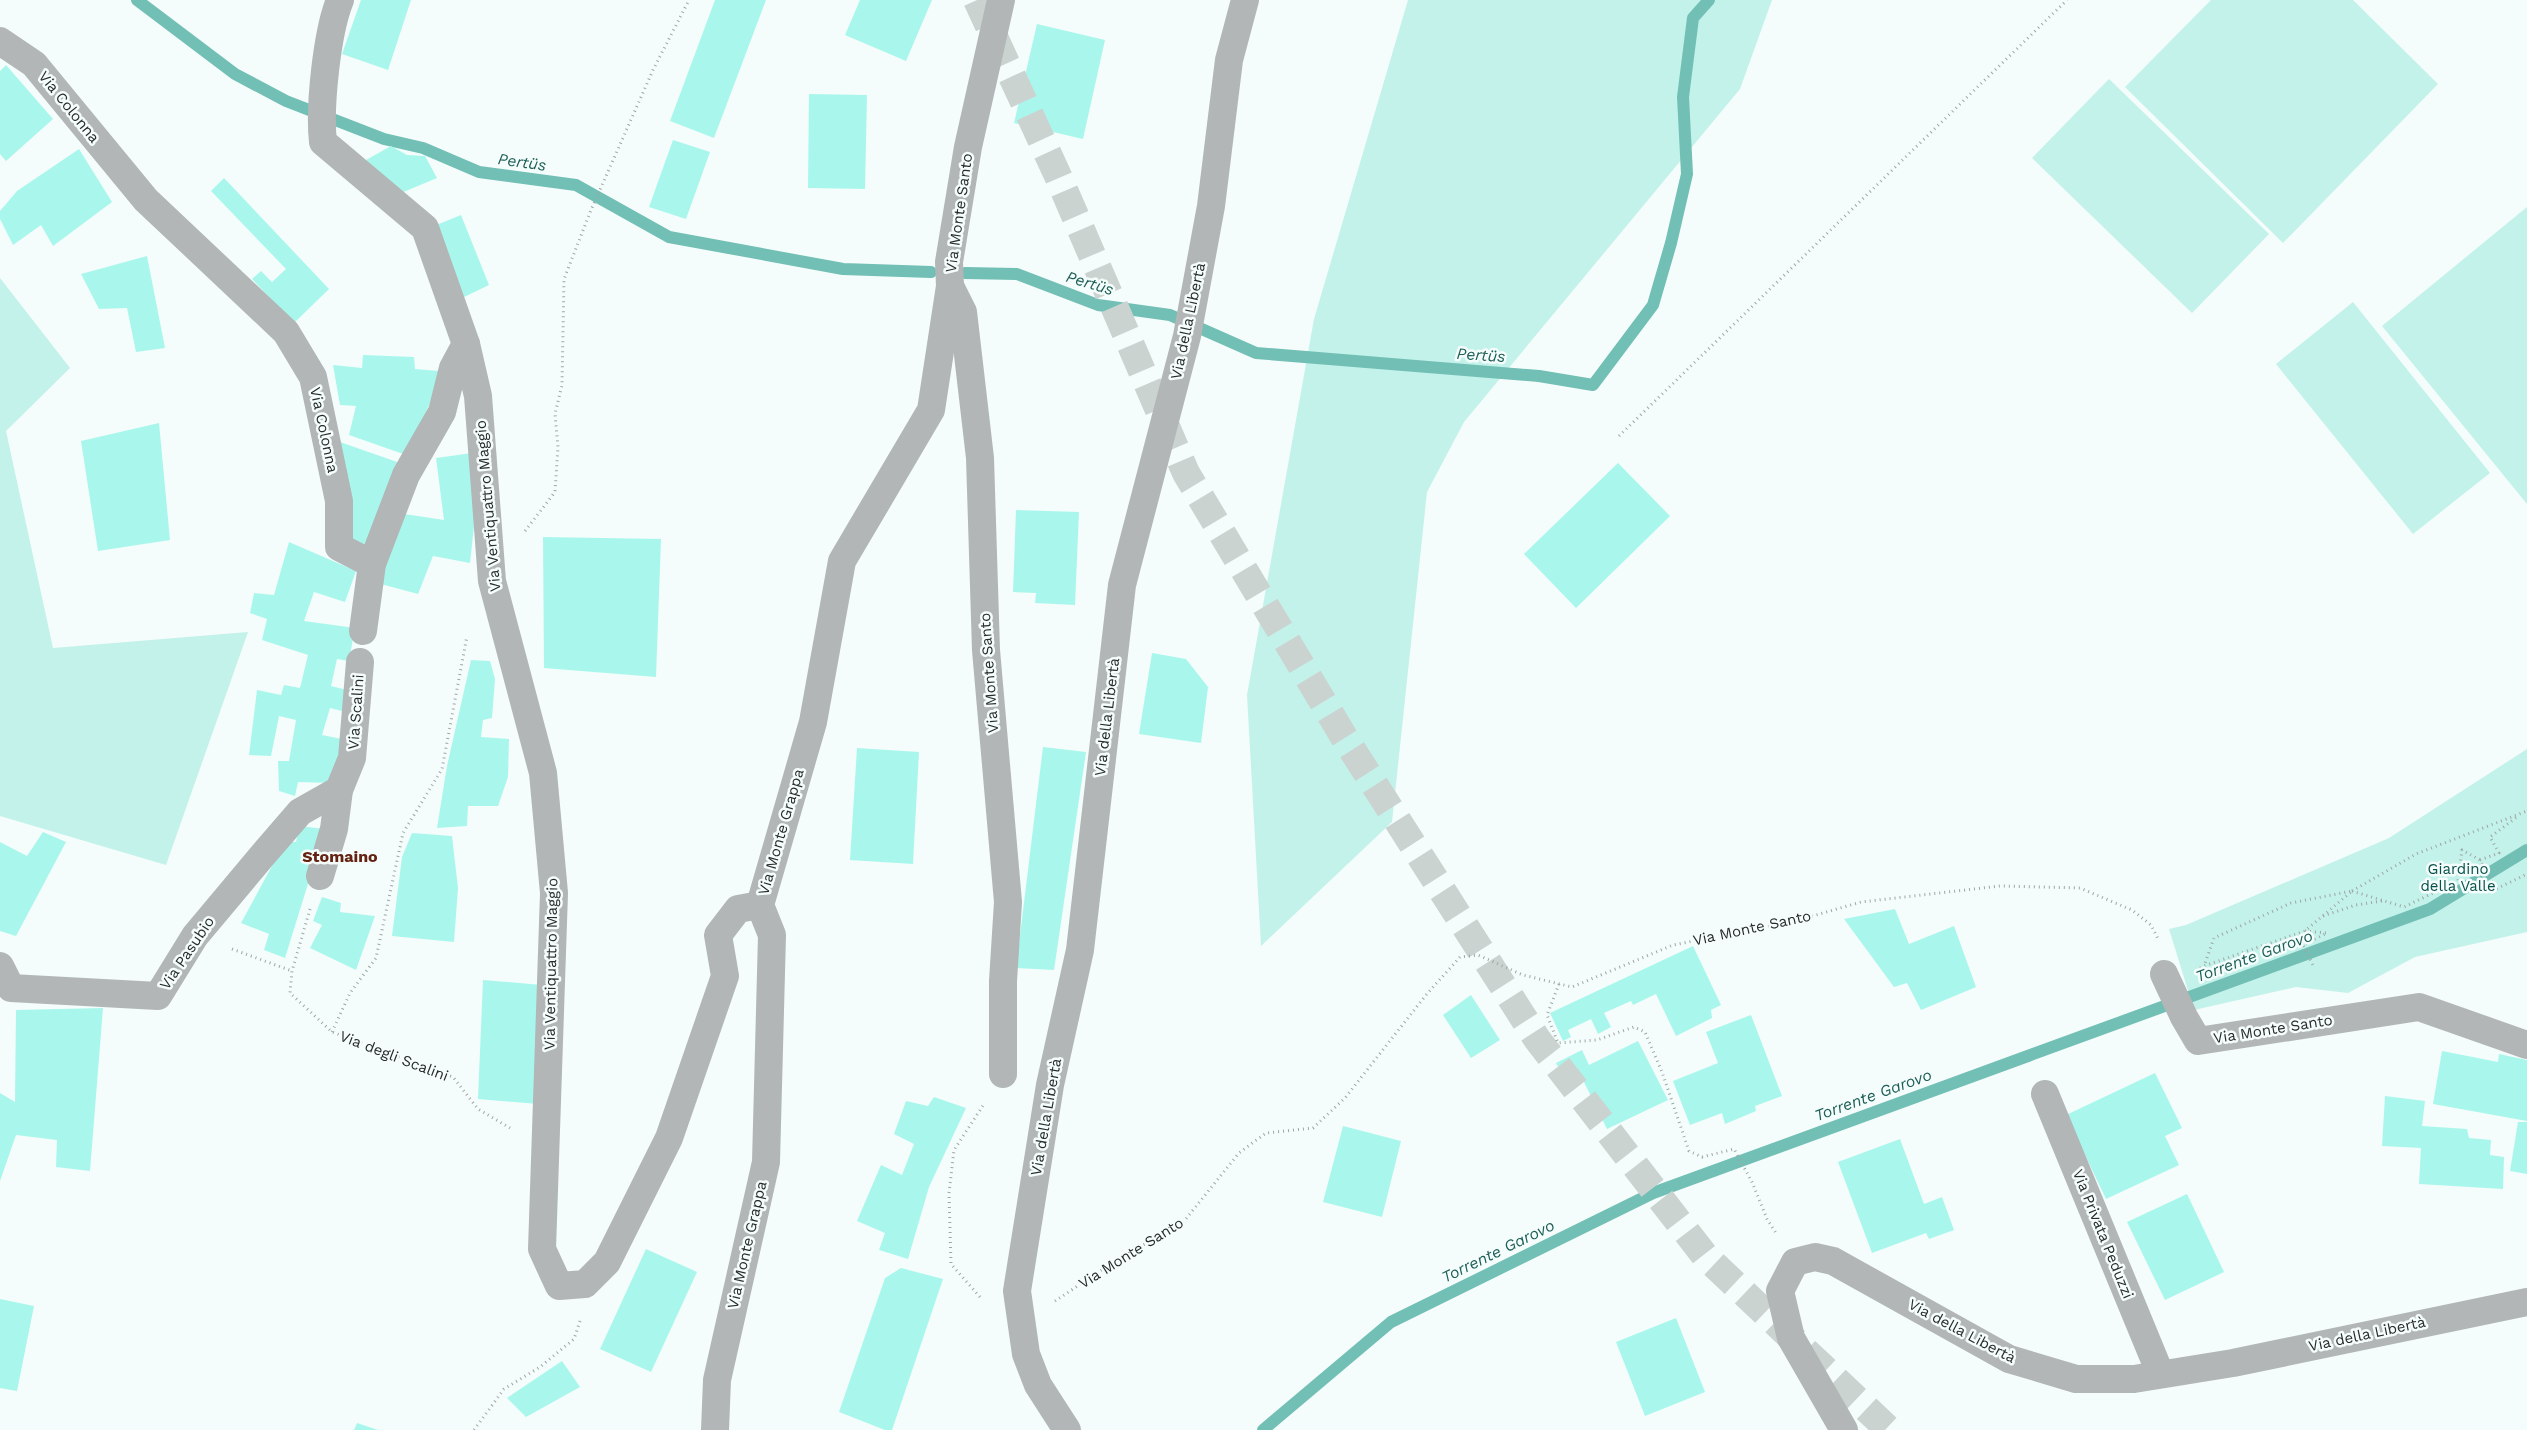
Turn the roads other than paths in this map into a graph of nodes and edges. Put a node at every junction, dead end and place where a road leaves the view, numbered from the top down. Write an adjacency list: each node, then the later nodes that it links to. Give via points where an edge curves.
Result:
1 (340, 0): 6 (street, Via Ventiquattro Maggio, via 330,44 322,111 323,142 425,228)
2 (1001, 0): 5 (street, Via Monte Santo, via 968,147 950,262)
3 (1245, 0): 21 (street, Via della Libertà, via 1229,60 1211,206 1189,323 1122,585 1080,950 1050,1085 1016,1291 1026,1354 1038,1385)
4 (0, 42): 7 (street, Via Colonna, via 34,64 146,200 286,332 314,377 340,501 339,548)
5 (950, 286): 12 (street, Via Monte Grappa, via 931,410 842,561 813,722); 16 (street, Via Monte Santo, via 963,312 980,458 986,650 1008,902 1003,981)
6 (466, 344): 7 (street, via 453,368 442,412 406,475); 12 (street, Via Ventiquattro Maggio, via 478,396 492,582 544,774 554,893 542,1249 559,1286 585,1284 607,1262 669,1138 724,976 718,935 738,909)
7 (372, 564): 8 (street)
8 (363, 631)
9 (360, 662): 10 (street, Via Scalini, via 352,758)
10 (339, 790): 11 (street, via 334,829); 13 (street, Via Pasubio, via 300,812 195,936 158,996 11,988)
11 (320, 876)
12 (760, 905): 20 (street, Via Monte Grappa, via 772,935 766,1162 717,1380)
13 (0, 966)
14 (2164, 974): 15 (street, Via Monte Santo, via 2198,1041 2419,1006)
15 (2527, 1044)
16 (1003, 1074)
17 (2045, 1094): 19 (street, Via Privata Peduzzi)
18 (2527, 1302): 19 (street, Via della Libertà)
19 (2160, 1374): 22 (street, Via della Libertà, via 2134,1379 2076,1379 2009,1359 1834,1261 1815,1257 1795,1262 1780,1291 1791,1338)
20 (715, 1430)
21 (1067, 1430)
22 (1844, 1430)

